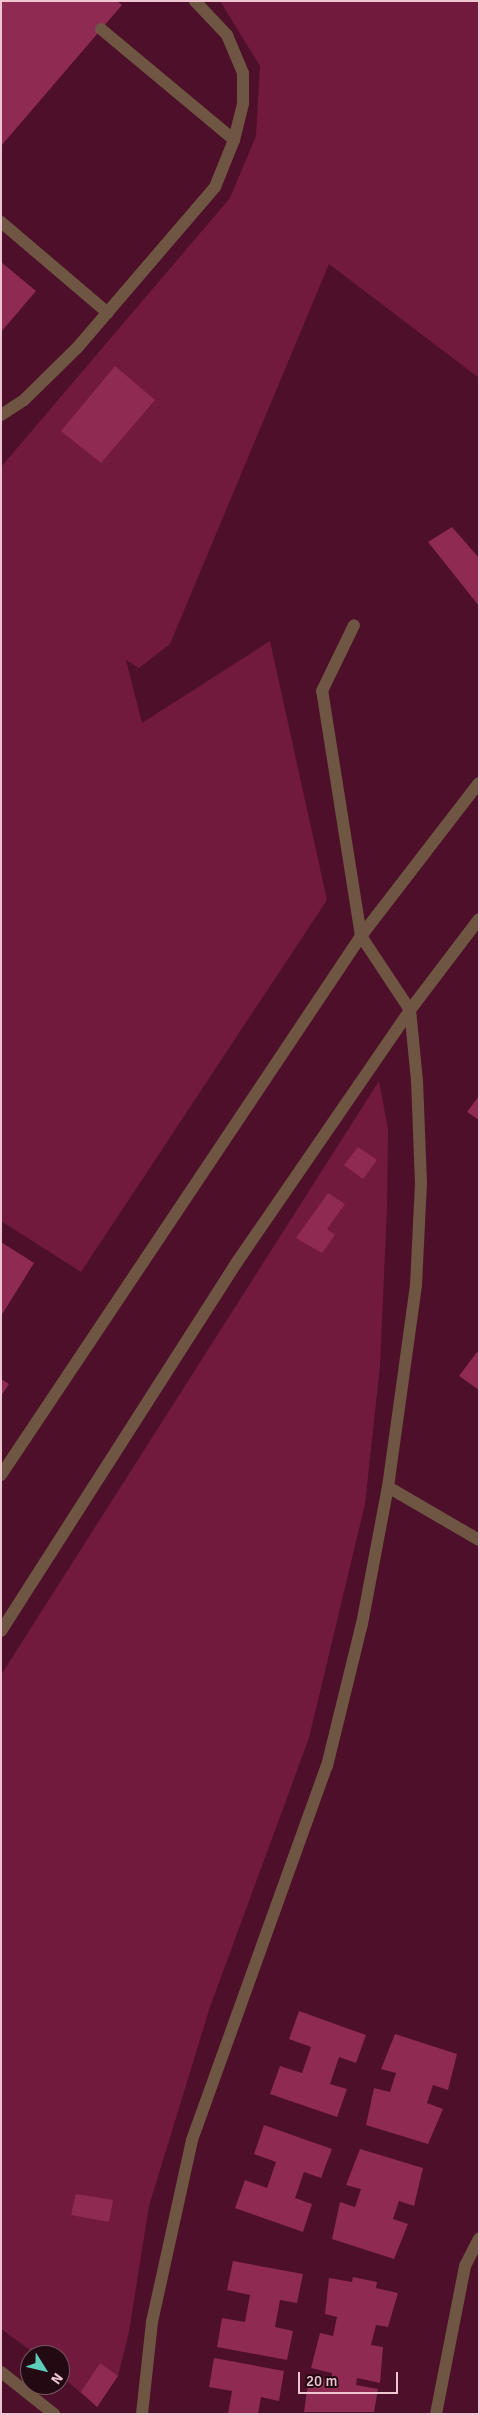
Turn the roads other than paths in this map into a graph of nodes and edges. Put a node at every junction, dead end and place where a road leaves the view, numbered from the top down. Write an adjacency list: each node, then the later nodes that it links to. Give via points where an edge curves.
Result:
1 (196, 1): 3 (street, via 227,35 243,73 243,103)
2 (101, 29): 3 (street)
3 (234, 140): 5 (street, via 215,187)
4 (1, 222): 5 (street)
5 (108, 314): 6 (street, via 24,400)
6 (1, 415)
7 (354, 625): 10 (street, via 322,691)
8 (479, 783): 10 (street)
9 (479, 919): 11 (street)
10 (361, 936): 11 (street); 12 (street)
11 (410, 1010): 13 (street, via 417,1080 421,1184 416,1285); 15 (street, via 237,1262)
12 (1, 1475)
13 (388, 1487): 14 (street); 19 (street, via 362,1624 327,1766 192,2140 152,2322)
14 (479, 1540)
15 (1, 1631)
16 (479, 2238): 20 (street, via 466,2266)
17 (1, 2372): 18 (street)
18 (54, 2414)
19 (142, 2414)
20 (436, 2414)

